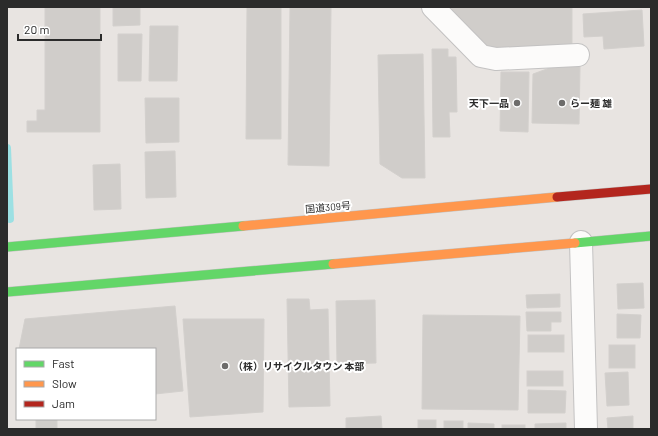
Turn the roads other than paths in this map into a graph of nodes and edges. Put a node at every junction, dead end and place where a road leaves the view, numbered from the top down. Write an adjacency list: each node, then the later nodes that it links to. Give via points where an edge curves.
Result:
1 (433, 7): 2 (street, via 481,56 496,59)
2 (578, 55)
3 (651, 189): 6 (highway, 国道309号)
4 (651, 236): 5 (highway)
5 (581, 242): 7 (highway); 8 (street)
6 (7, 247)
7 (7, 292)
8 (586, 429)

